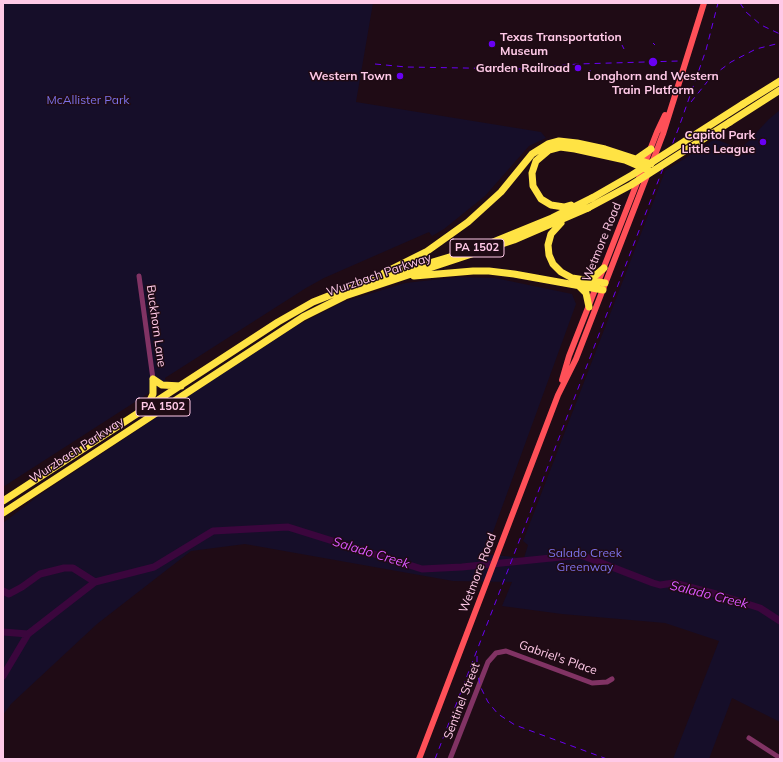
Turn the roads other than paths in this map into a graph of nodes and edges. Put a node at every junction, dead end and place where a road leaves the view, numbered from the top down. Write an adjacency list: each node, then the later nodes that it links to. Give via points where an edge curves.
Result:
1 (704, 3): 4 (main road, Wetmore Road)
2 (780, 81): 10 (highway, Wurzbach Parkway / PA 1502, bridge)
3 (780, 90): 11 (highway, Wurzbach Parkway / PA 1502, bridge, via 631,184)
4 (673, 100): 5 (main road, Wetmore Road); 8 (main road, Wetmore Road, via 663,134)
5 (651, 149): 6 (highway); 8 (main road, Wetmore Road)
6 (638, 158): 8 (highway); 16 (highway, via 577,143 548,144 532,154 501,192 446,238 415,258)
7 (628, 161): 8 (highway); 9 (highway, via 637,173); 10 (highway, via 560,147 549,150 536,161 532,179 536,193 544,201 553,206 564,207)
8 (647, 166): 9 (main road, Wetmore Road); 18 (main road, Wetmore Road)
9 (638, 181): 12 (main road, Wetmore Road)
10 (592, 198): 16 (highway, Wurzbach Parkway / PA 1502, via 552,218 476,249)
11 (565, 218): 14 (highway, Wurzbach Parkway / PA 1502, via 472,255); 15 (highway, via 551,234 549,254 561,272 572,278)
12 (604, 268): 15 (highway); 18 (main road, Wetmore Road)
13 (139, 276): 20 (street, Buckhorn Lane)
14 (396, 278): 17 (highway, via 489,271); 25 (highway, Wurzbach Parkway / PA 1502, via 345,296 292,323)
15 (586, 280): 18 (highway)
16 (356, 285): 21 (highway, Wurzbach Parkway / PA 1502, via 324,297 292,314)
17 (577, 285): 18 (highway); 19 (highway, via 586,293)
18 (601, 286): 19 (main road, Wetmore Road); 22 (main road, Wetmore Road, via 576,359)
19 (589, 307): 22 (main road, Wetmore Road, via 569,356)
20 (153, 379): 21 (highway, via 162,385); 23 (highway, via 153,394)
21 (182, 386): 23 (highway, Wurzbach Parkway / PA 1502)
22 (558, 395): 30 (main road, Wetmore Road)
23 (146, 409): 24 (highway, Wurzbach Parkway / PA 1502)
24 (3, 501)
25 (3, 513)
26 (496, 653): 27 (street, Gabriel's Place, via 506,651 592,683); 31 (street, Sentinel Street, via 488,662)
27 (612, 680)
28 (749, 738): 29 (street)
29 (780, 758)
30 (420, 759)
31 (450, 759)

